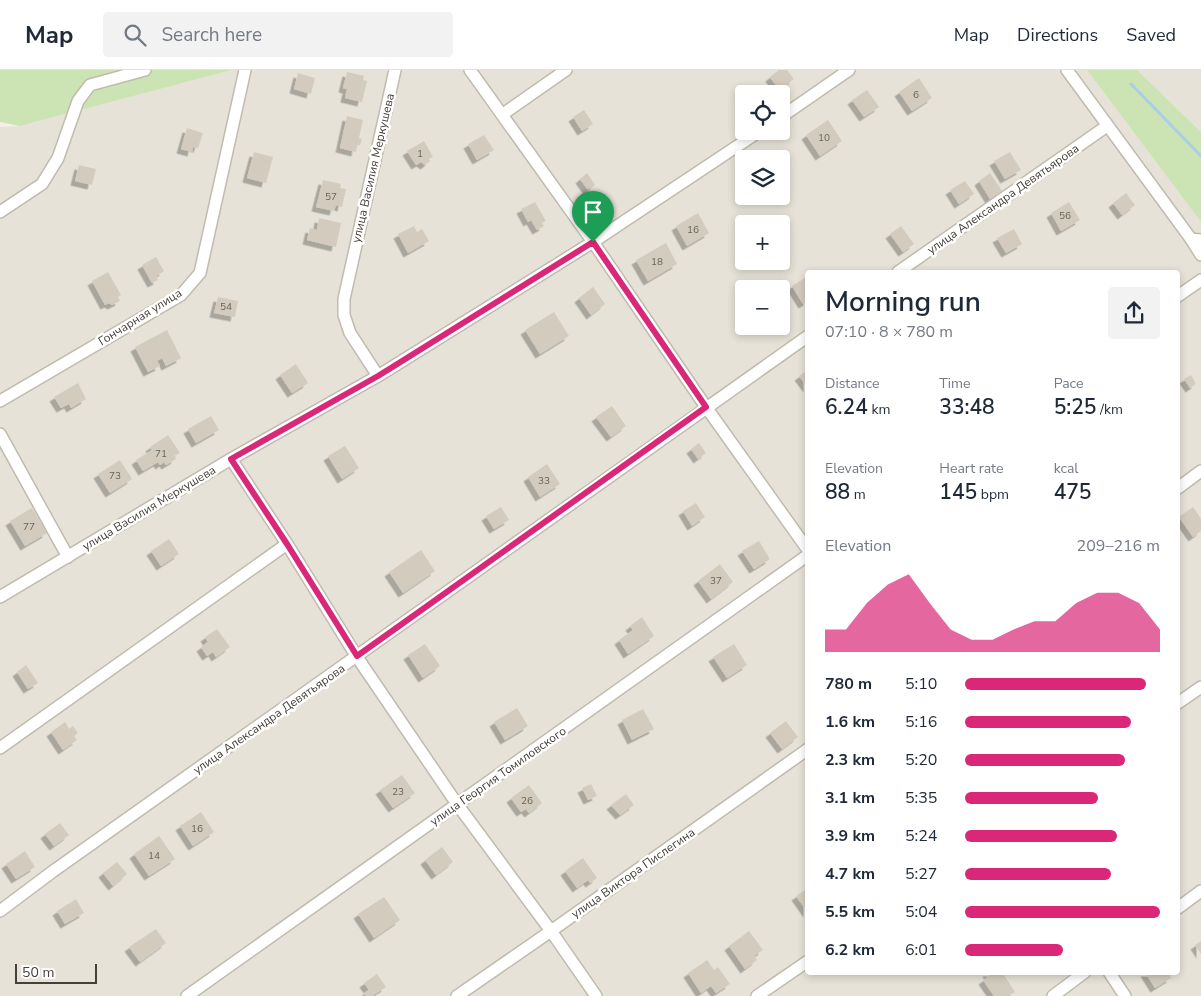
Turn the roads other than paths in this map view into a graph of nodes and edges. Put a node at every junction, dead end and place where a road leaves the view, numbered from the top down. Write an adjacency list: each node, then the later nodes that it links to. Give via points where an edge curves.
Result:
1 (145, 70): 12 (street, via 90,85 78,101 58,158 42,184)
2 (245, 70): 21 (street, Гончарная улица, via 200,273 180,295)
3 (395, 70): 20 (street, улица Василия Меркушева, via 344,299 344,316 350,333)
4 (470, 70): 9 (street)
5 (566, 70): 9 (street)
6 (849, 70): 8 (street)
7 (1066, 70): 10 (street)
8 (790, 111)
9 (502, 114): 14 (street)
10 (1107, 126): 13 (street); 16 (street, улица Александра Девятьярова)
11 (746, 140): 14 (street, улица Василия Меркушева)
12 (0, 212)
13 (1196, 240): 15 (street)
14 (593, 242): 20 (street, улица Василия Меркушева); 22 (street)
15 (1201, 255)
16 (901, 270)
17 (1201, 280): 18 (street)
18 (1180, 295)
19 (805, 338): 22 (street, улица Александра Девятьярова)
20 (378, 376): 24 (street, улица Василия Меркушева)
21 (0, 401)
22 (706, 407): 28 (street); 32 (street, улица Александра Девятьярова)
23 (0, 434): 29 (street)
24 (231, 459): 27 (street); 29 (street, улица Василия Меркушева)
25 (1201, 471): 26 (street)
26 (1180, 487)
27 (287, 544): 32 (street); 35 (street)
28 (805, 546)
29 (68, 557): 31 (street, улица Василия Меркушева)
30 (805, 557): 37 (street, улица Георгия Томиловского)
31 (0, 597)
32 (357, 656): 37 (street); 40 (street, улица Александра Девятьярова)
33 (1201, 687): 34 (street)
34 (1180, 702)
35 (0, 748)
36 (805, 750): 41 (street, улица Виктора Пислегина)
37 (457, 804): 41 (street); 45 (street, улица Георгия Томиловского)
38 (1201, 891): 39 (street)
39 (1180, 907)
40 (0, 911)
41 (551, 931): 46 (street, улица Виктора Пислегина); 47 (street)
42 (805, 963): 48 (street)
43 (1081, 975): 49 (street)
44 (1111, 975): 50 (street)
45 (187, 996)
46 (457, 996)
47 (596, 996)
48 (757, 996)
49 (1053, 996)
50 (1125, 996)

